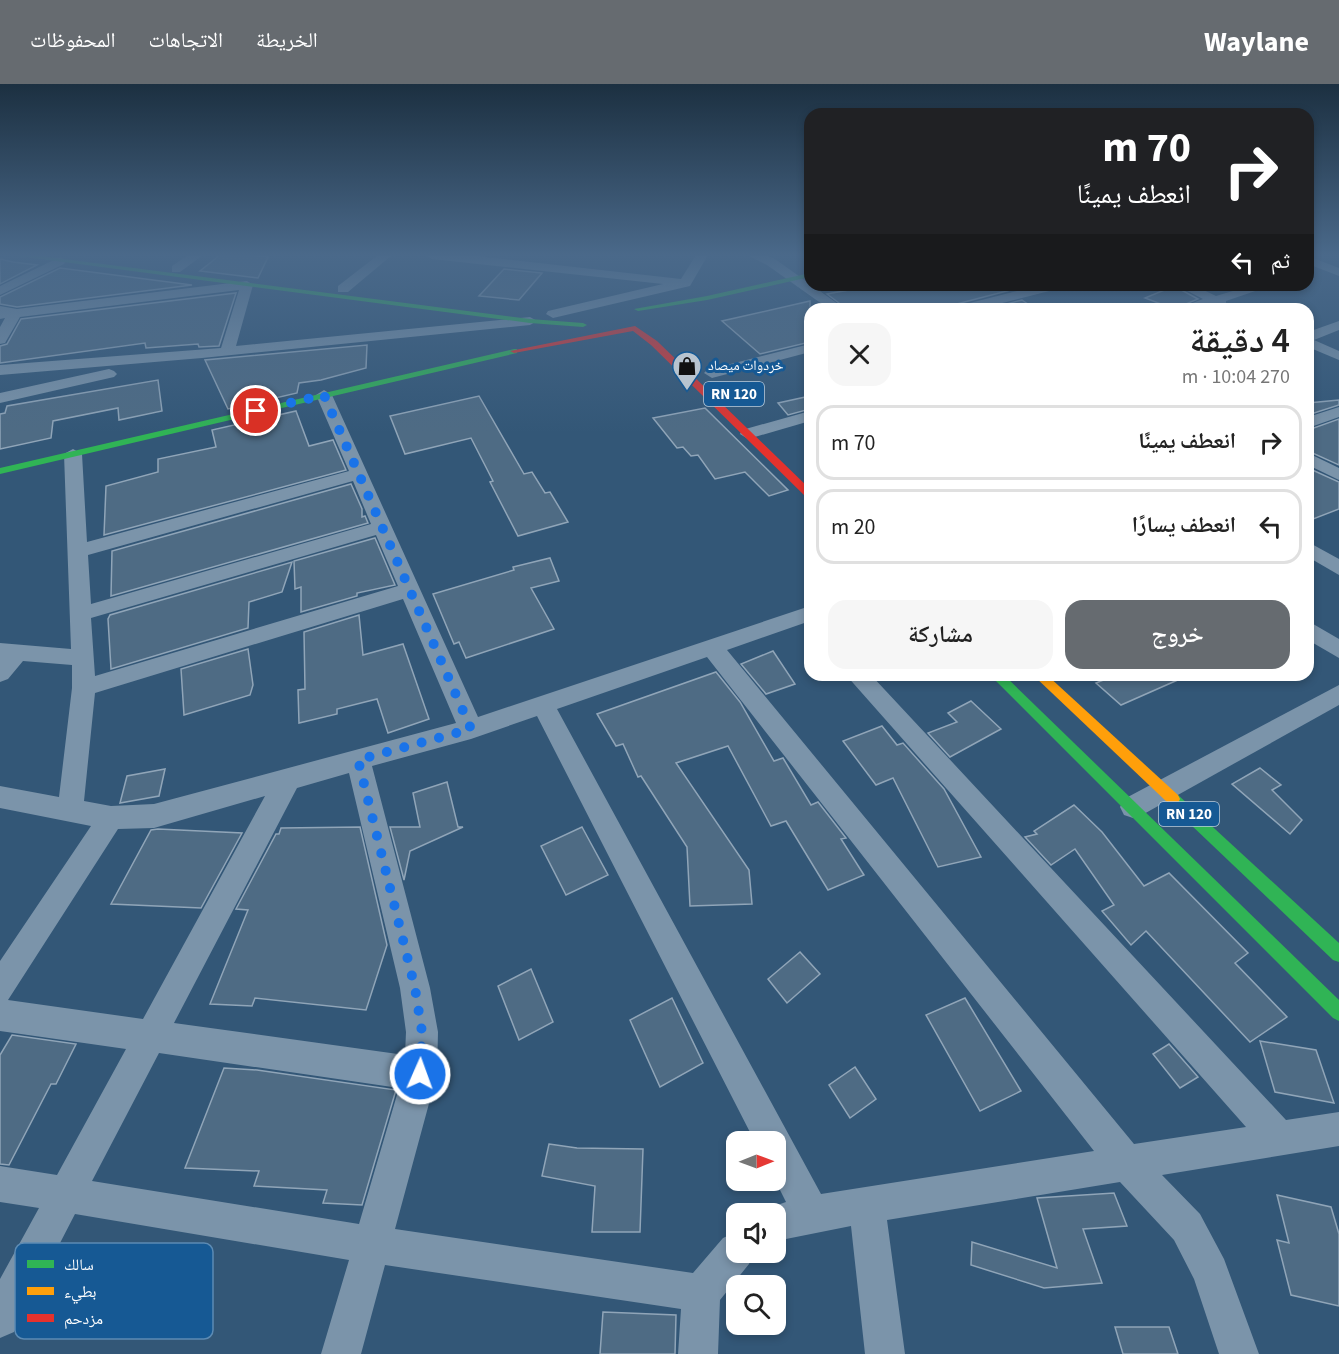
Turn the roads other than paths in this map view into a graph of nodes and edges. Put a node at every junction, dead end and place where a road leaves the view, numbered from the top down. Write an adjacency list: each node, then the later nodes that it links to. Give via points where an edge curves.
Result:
1 (14, 314): 14 (street)
2 (238, 314): 16 (street)
3 (477, 314): 8 (main road)
4 (620, 314): 10 (main road)
5 (623, 314): 12 (main road, RN 120, via 620,322)
6 (656, 314): 9 (main road)
7 (686, 314): 9 (main road)
8 (530, 321): 10 (main road); 16 (street)
9 (663, 321): 12 (main road)
10 (584, 325): 12 (main road); 31 (main road)
11 (1339, 326): 13 (street)
12 (633, 328): 22 (main road, via 552,342); 28 (main road, RN 120, via 654,343)
13 (1314, 335)
14 (0, 340)
15 (1314, 345): 19 (street)
16 (228, 350): 18 (street)
17 (804, 350): 21 (street)
18 (202, 354): 20 (street); 23 (street)
19 (1339, 356)
20 (0, 370)
21 (712, 374)
22 (324, 395): 30 (main road); 34 (street)
23 (0, 398)
24 (1339, 412): 26 (street)
25 (804, 417): 27 (street)
26 (1314, 421)
27 (766, 424): 28 (street); 29 (main road, RN 120)
28 (747, 434): 36 (main road, RN 120)
29 (786, 442)
30 (73, 454): 33 (main road); 38 (street)
31 (0, 460)
32 (1314, 461): 35 (street)
33 (0, 471)
34 (359, 474): 37 (street); 38 (street)
35 (1339, 475)
36 (804, 489)
37 (382, 527): 41 (street); 42 (street)
38 (78, 551): 42 (street)
39 (1314, 553): 40 (street)
40 (1339, 568)
41 (410, 590): 53 (street); 56 (street)
42 (80, 614): 48 (street)
43 (804, 618): 45 (street)
44 (1314, 633): 46 (street)
45 (712, 647): 55 (street); 73 (street)
46 (1339, 650)
47 (9, 652): 48 (street); 49 (street)
48 (82, 658): 53 (street)
49 (0, 673)
50 (862, 681): 72 (street)
51 (1002, 681): 61 (main road, RN 120)
52 (1046, 681): 59 (main road, RN 120)
53 (84, 688): 62 (street)
54 (1339, 694): 59 (street)
55 (543, 705): 56 (street); 71 (street)
56 (471, 729): 57 (street)
57 (358, 760): 58 (street); 69 (street, via 415,988 422,1032)
58 (288, 779): 63 (street, via 154,816); 68 (street)
59 (1165, 791): 61 (street); 64 (main road, RN 120)
60 (0, 797): 62 (street)
61 (1133, 807): 66 (main road, RN 120)
62 (70, 810): 63 (street)
63 (111, 818): 65 (street)
64 (1339, 954)
65 (0, 988)
66 (1339, 1012)
67 (0, 1015): 68 (street)
68 (151, 1035): 69 (street); 76 (street)
69 (420, 1074): 81 (street)
70 (1339, 1129): 72 (street)
71 (769, 1131)
72 (1279, 1138): 73 (street)
73 (1126, 1163): 77 (street); 89 (street, via 1187,1227 1211,1272)
74 (786, 1164): 78 (street)
75 (0, 1184): 76 (street)
76 (65, 1195): 80 (street); 81 (street)
77 (867, 1205): 78 (street); 88 (street)
78 (812, 1214): 79 (street)
79 (786, 1220)
80 (40, 1243)
81 (374, 1245): 84 (street); 86 (street)
82 (726, 1263): 84 (street)
83 (15, 1290): 85 (street)
84 (701, 1293): 87 (street)
85 (0, 1318)
86 (341, 1354)
87 (698, 1354)
88 (885, 1354)
89 (1239, 1354)

